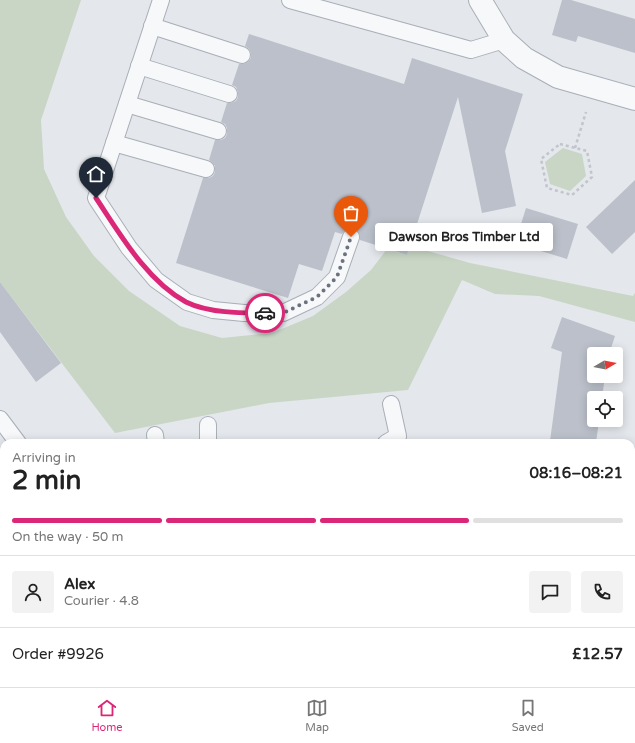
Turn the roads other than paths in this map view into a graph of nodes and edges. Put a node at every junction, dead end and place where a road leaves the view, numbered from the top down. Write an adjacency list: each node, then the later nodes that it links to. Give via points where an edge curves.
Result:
1 (161, 0): 4 (lane)
2 (290, 0): 5 (lane, via 471,50)
3 (480, 0): 5 (street)
4 (152, 26): 6 (lane); 7 (lane)
5 (504, 40): 9 (street, via 524,58 558,77)
6 (242, 55)
7 (140, 66): 8 (lane); 10 (lane)
8 (229, 94)
9 (635, 99)
10 (127, 104): 11 (lane); 12 (lane)
11 (218, 131)
12 (114, 143): 13 (lane); 14 (lane, via 96,198 129,248 156,280 186,302 214,310 283,313 317,297 337,277)
13 (206, 169)
14 (351, 237)
15 (391, 404): 20 (lane, via 398,436)
16 (0, 419): 18 (lane)
17 (208, 425): 19 (lane)
18 (15, 439)
19 (208, 439)
20 (393, 439)

